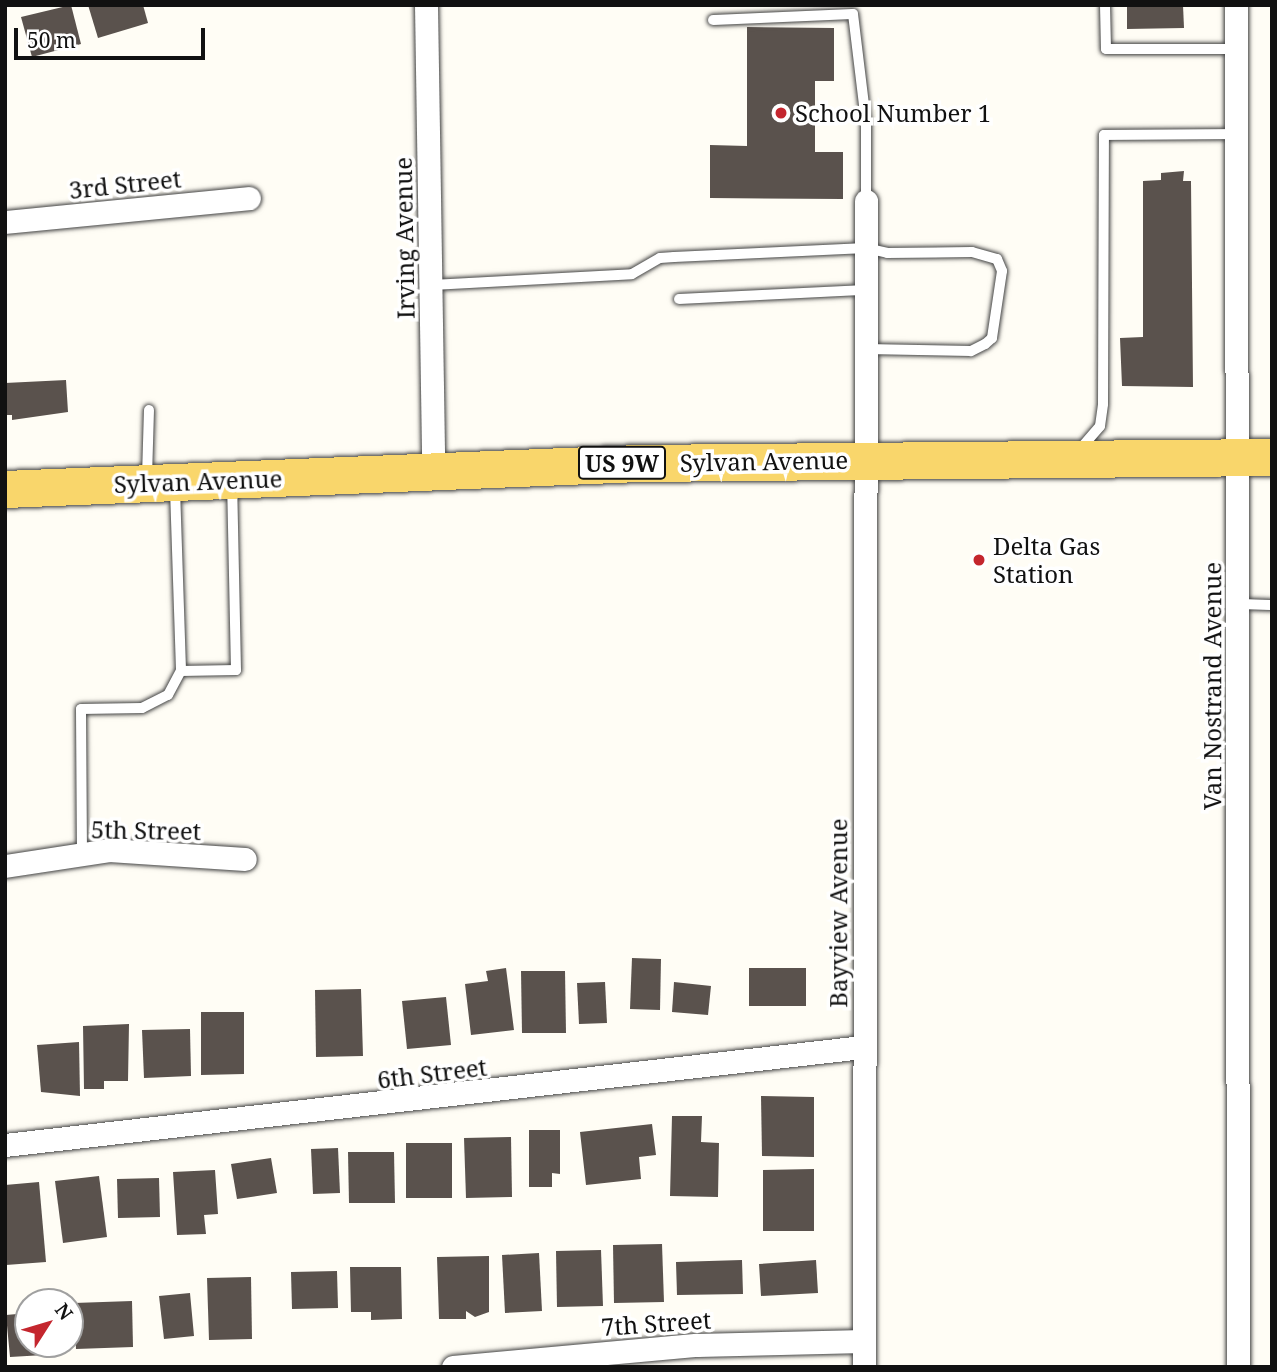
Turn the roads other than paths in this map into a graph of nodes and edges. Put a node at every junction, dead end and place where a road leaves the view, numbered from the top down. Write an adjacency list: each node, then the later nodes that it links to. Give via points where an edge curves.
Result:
1 (426, 5): 11 (street, Irving Avenue)
2 (1105, 5): 5 (lane, via 1106,49)
3 (1236, 5): 5 (street, Van Nostrand Avenue)
4 (713, 20): 8 (lane, via 853,14 866,121)
5 (1235, 49): 6 (street, Van Nostrand Avenue)
6 (1236, 134): 16 (street, Van Nostrand Avenue); 17 (lane, via 1104,135 1101,415 1091,440)
7 (249, 198): 9 (street, 3rd Street)
8 (866, 201): 10 (street, Bayview Avenue)
9 (5, 222)
10 (866, 248): 11 (lane, via 667,257 632,274); 12 (street, Bayview Avenue); 14 (lane, via 887,253 972,252 997,259 1002,271 992,338 985,344 971,351)
11 (432, 285): 19 (street, Irving Avenue)
12 (866, 290): 13 (lane); 14 (street, Bayview Avenue)
13 (679, 299)
14 (866, 349): 18 (street, Bayview Avenue)
15 (149, 410): 21 (lane)
16 (1256, 457): 17 (main road, Sylvan Avenue / US 9W); 23 (street, Van Nostrand Avenue)
17 (1068, 458): 18 (main road, Sylvan Avenue / US 9W)
18 (866, 460): 19 (main road, Sylvan Avenue / US 9W); 29 (street, Bayview Avenue)
19 (433, 471): 20 (main road, Sylvan Avenue / US 9W)
20 (232, 480): 21 (main road, Sylvan Avenue / US 9W); 25 (lane, via 236,670)
21 (160, 482): 22 (main road, Sylvan Avenue / US 9W); 25 (lane)
22 (5, 489)
23 (1238, 604): 24 (lane); 34 (street, Van Nostrand Avenue)
24 (1272, 605)
25 (181, 671): 26 (lane, via 168,695 142,708 81,709)
26 (82, 854): 27 (street, 5th Street, via 108,850); 28 (street, 5th Street)
27 (245, 859)
28 (5, 866)
29 (863, 1047): 30 (street, 6th Street); 31 (street, Bayview Avenue)
30 (5, 1145)
31 (864, 1341): 32 (street, 7th Street, via 697,1345); 33 (street, Bayview Avenue)
32 (453, 1367)
33 (864, 1367)
34 (1238, 1367)

